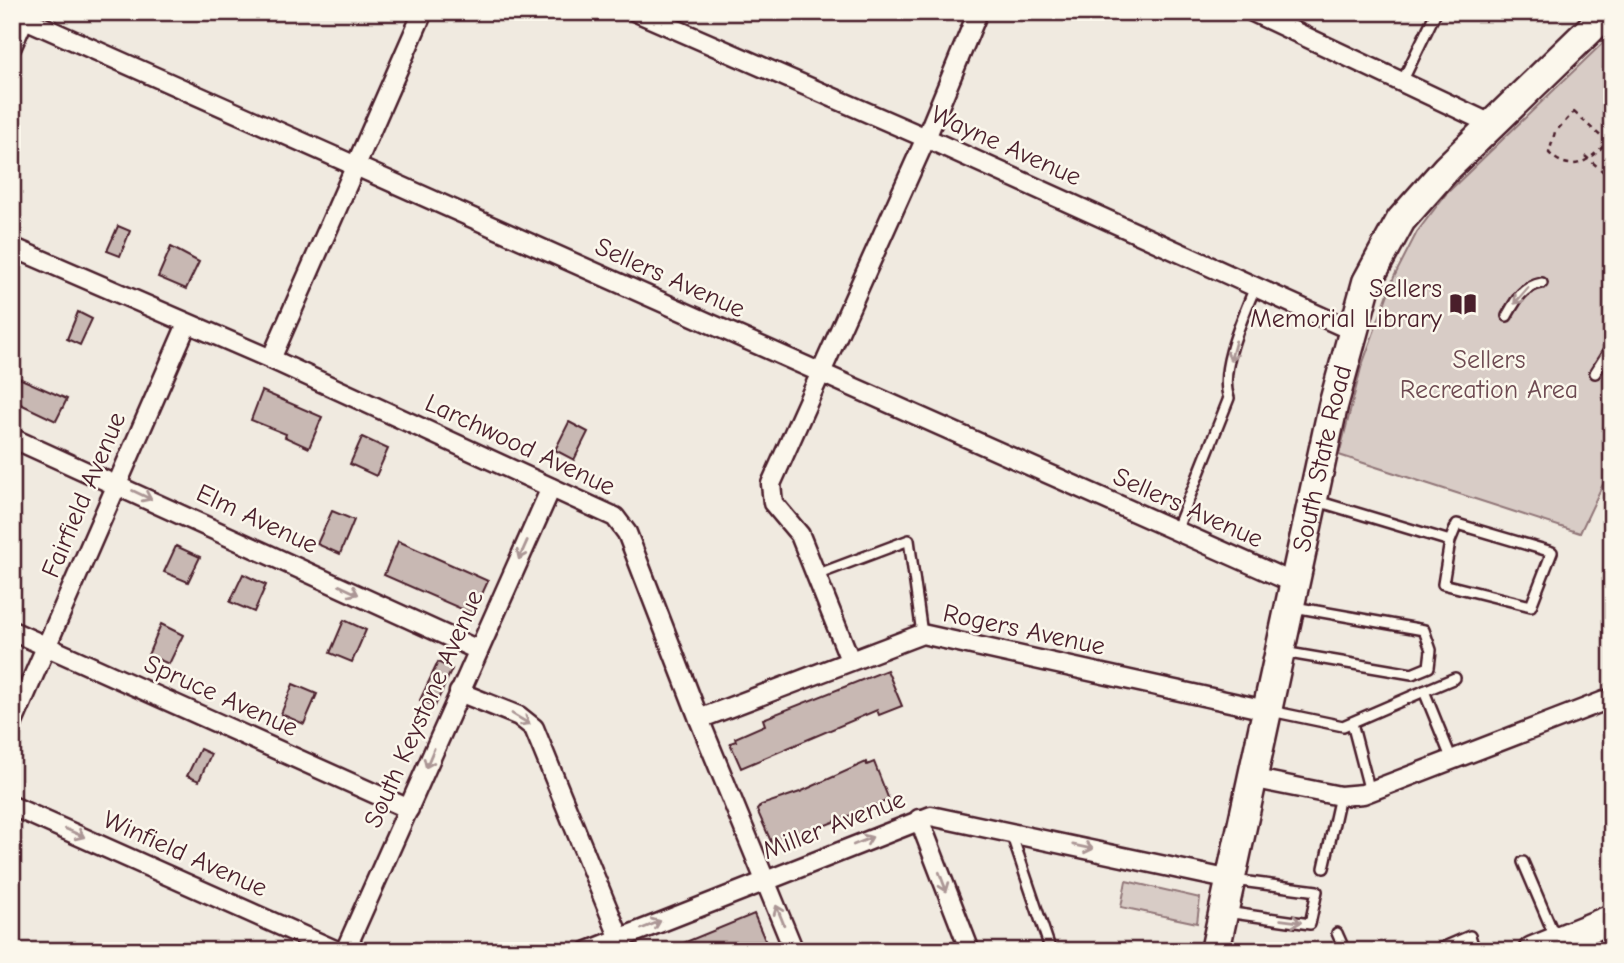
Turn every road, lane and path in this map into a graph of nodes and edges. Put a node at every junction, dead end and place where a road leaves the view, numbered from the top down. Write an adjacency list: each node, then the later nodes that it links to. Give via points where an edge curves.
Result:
1 (423, 12): 16 (street)
2 (636, 12): 13 (street, Wayne Avenue)
3 (978, 12): 13 (street)
4 (1253, 12): 9 (street)
5 (1436, 12): 9 (lane)
6 (1608, 12): 10 (main road, South State Road)
7 (26, 15): 8 (street); 16 (street, Sellers Avenue)
8 (12, 46)
9 (1402, 82): 10 (street)
10 (1491, 124): 23 (main road, South State Road, via 1401,220 1367,282)
11 (1557, 130): 12 (path); 15 (path, via 1549,153 1558,163 1579,165); 15 (path, via 1574,112 1607,142)
12 (1561, 134)
13 (926, 138): 20 (street, Wayne Avenue); 27 (street)
14 (1585, 156): 15 (path)
15 (1590, 160): 17 (path)
16 (355, 164): 25 (street); 27 (street, Sellers Avenue)
17 (1612, 180)
18 (12, 247): 22 (street, Larchwood Avenue)
19 (1542, 284): 21 (lane, one-way to 21, via 1521,293)
20 (1255, 287): 23 (street, Wayne Avenue); 32 (lane, one-way to 32, via 1224,385 1229,398)
21 (1507, 316)
22 (187, 324): 25 (street, Larchwood Avenue); 29 (street, Fairfield Avenue)
23 (1353, 331): 31 (main road, South State Road)
24 (1612, 346): 26 (lane)
25 (271, 359): 30 (street, Larchwood Avenue)
26 (1595, 373)
27 (819, 374): 32 (street, Sellers Avenue); 34 (street, via 770,490 773,503 800,535)
28 (12, 438): 29 (street, Elm Avenue)
29 (117, 483): 38 (street, Fairfield Avenue); 39 (street, Elm Avenue, one-way to 39)
30 (551, 488): 39 (street, South Keystone Avenue, one-way to 39); 47 (street, Larchwood Avenue, via 621,523)
31 (1312, 499): 33 (lane); 35 (main road, South State Road)
32 (1176, 531): 35 (street, Sellers Avenue)
33 (1450, 541): 33 (lane, via 1457,524 1552,552 1531,606 1443,584)
34 (816, 575): 37 (lane, via 909,540); 41 (street)
35 (1291, 595): 40 (main road, South State Road); 40 (lane, via 1424,630 1431,650 1429,667 1412,674)
36 (12, 631): 38 (street, Spruce Avenue)
37 (922, 634): 41 (street, Rogers Avenue); 46 (street, Rogers Avenue)
38 (48, 647): 49 (street, Fairfield Avenue); 55 (street, Spruce Avenue)
39 (478, 650): 44 (street, South Keystone Avenue)
40 (1279, 651): 46 (main road, South State Road)
41 (850, 660): 47 (street, Rogers Avenue)
42 (1455, 678): 43 (lane)
43 (1424, 691): 48 (lane); 50 (lane)
44 (459, 692): 55 (street, South Keystone Avenue, one-way to 55); 65 (street, one-way to 65, via 519,716 534,728)
45 (1612, 698): 50 (street)
46 (1266, 710): 48 (lane, via 1343,726); 51 (main road, South State Road)
47 (699, 719): 60 (street, Larchwood Avenue)
48 (1352, 723): 52 (lane)
49 (12, 725)
50 (1452, 760): 52 (street)
51 (1251, 778): 53 (street); 61 (main road, South State Road)
52 (1370, 792): 53 (street)
53 (1340, 796): 59 (lane)
54 (12, 806): 68 (street, Winfield Avenue, one-way to 68)
55 (408, 809): 69 (street, South Keystone Avenue)
56 (919, 819): 57 (street, Miller Avenue, via 945,817); 60 (street, Miller Avenue, one-way to 56); 72 (street, one-way to 72)
57 (1010, 832): 61 (street, Miller Avenue, one-way to 61); 73 (lane)
58 (1523, 863): 66 (lane)
59 (1324, 868)
60 (765, 879): 65 (street, Miller Avenue, one-way to 60); 71 (street, Larchwood Avenue, one-way to 60)
61 (1231, 880): 62 (main road, South State Road); 62 (lane, one-way to 61, via 1310,924 1317,891)
62 (1224, 911): 67 (main road, South State Road)
63 (1612, 919): 66 (main road)
64 (1337, 933): 74 (lane)
65 (622, 944): 70 (street, Miller Avenue)
66 (1544, 947)
67 (1225, 948)
68 (337, 951)
69 (345, 951)
70 (588, 951)
71 (794, 951)
72 (970, 951)
73 (1051, 951)
74 (1345, 951)
75 (1435, 951): 76 (lane, via 1469,936)
76 (1475, 951)

